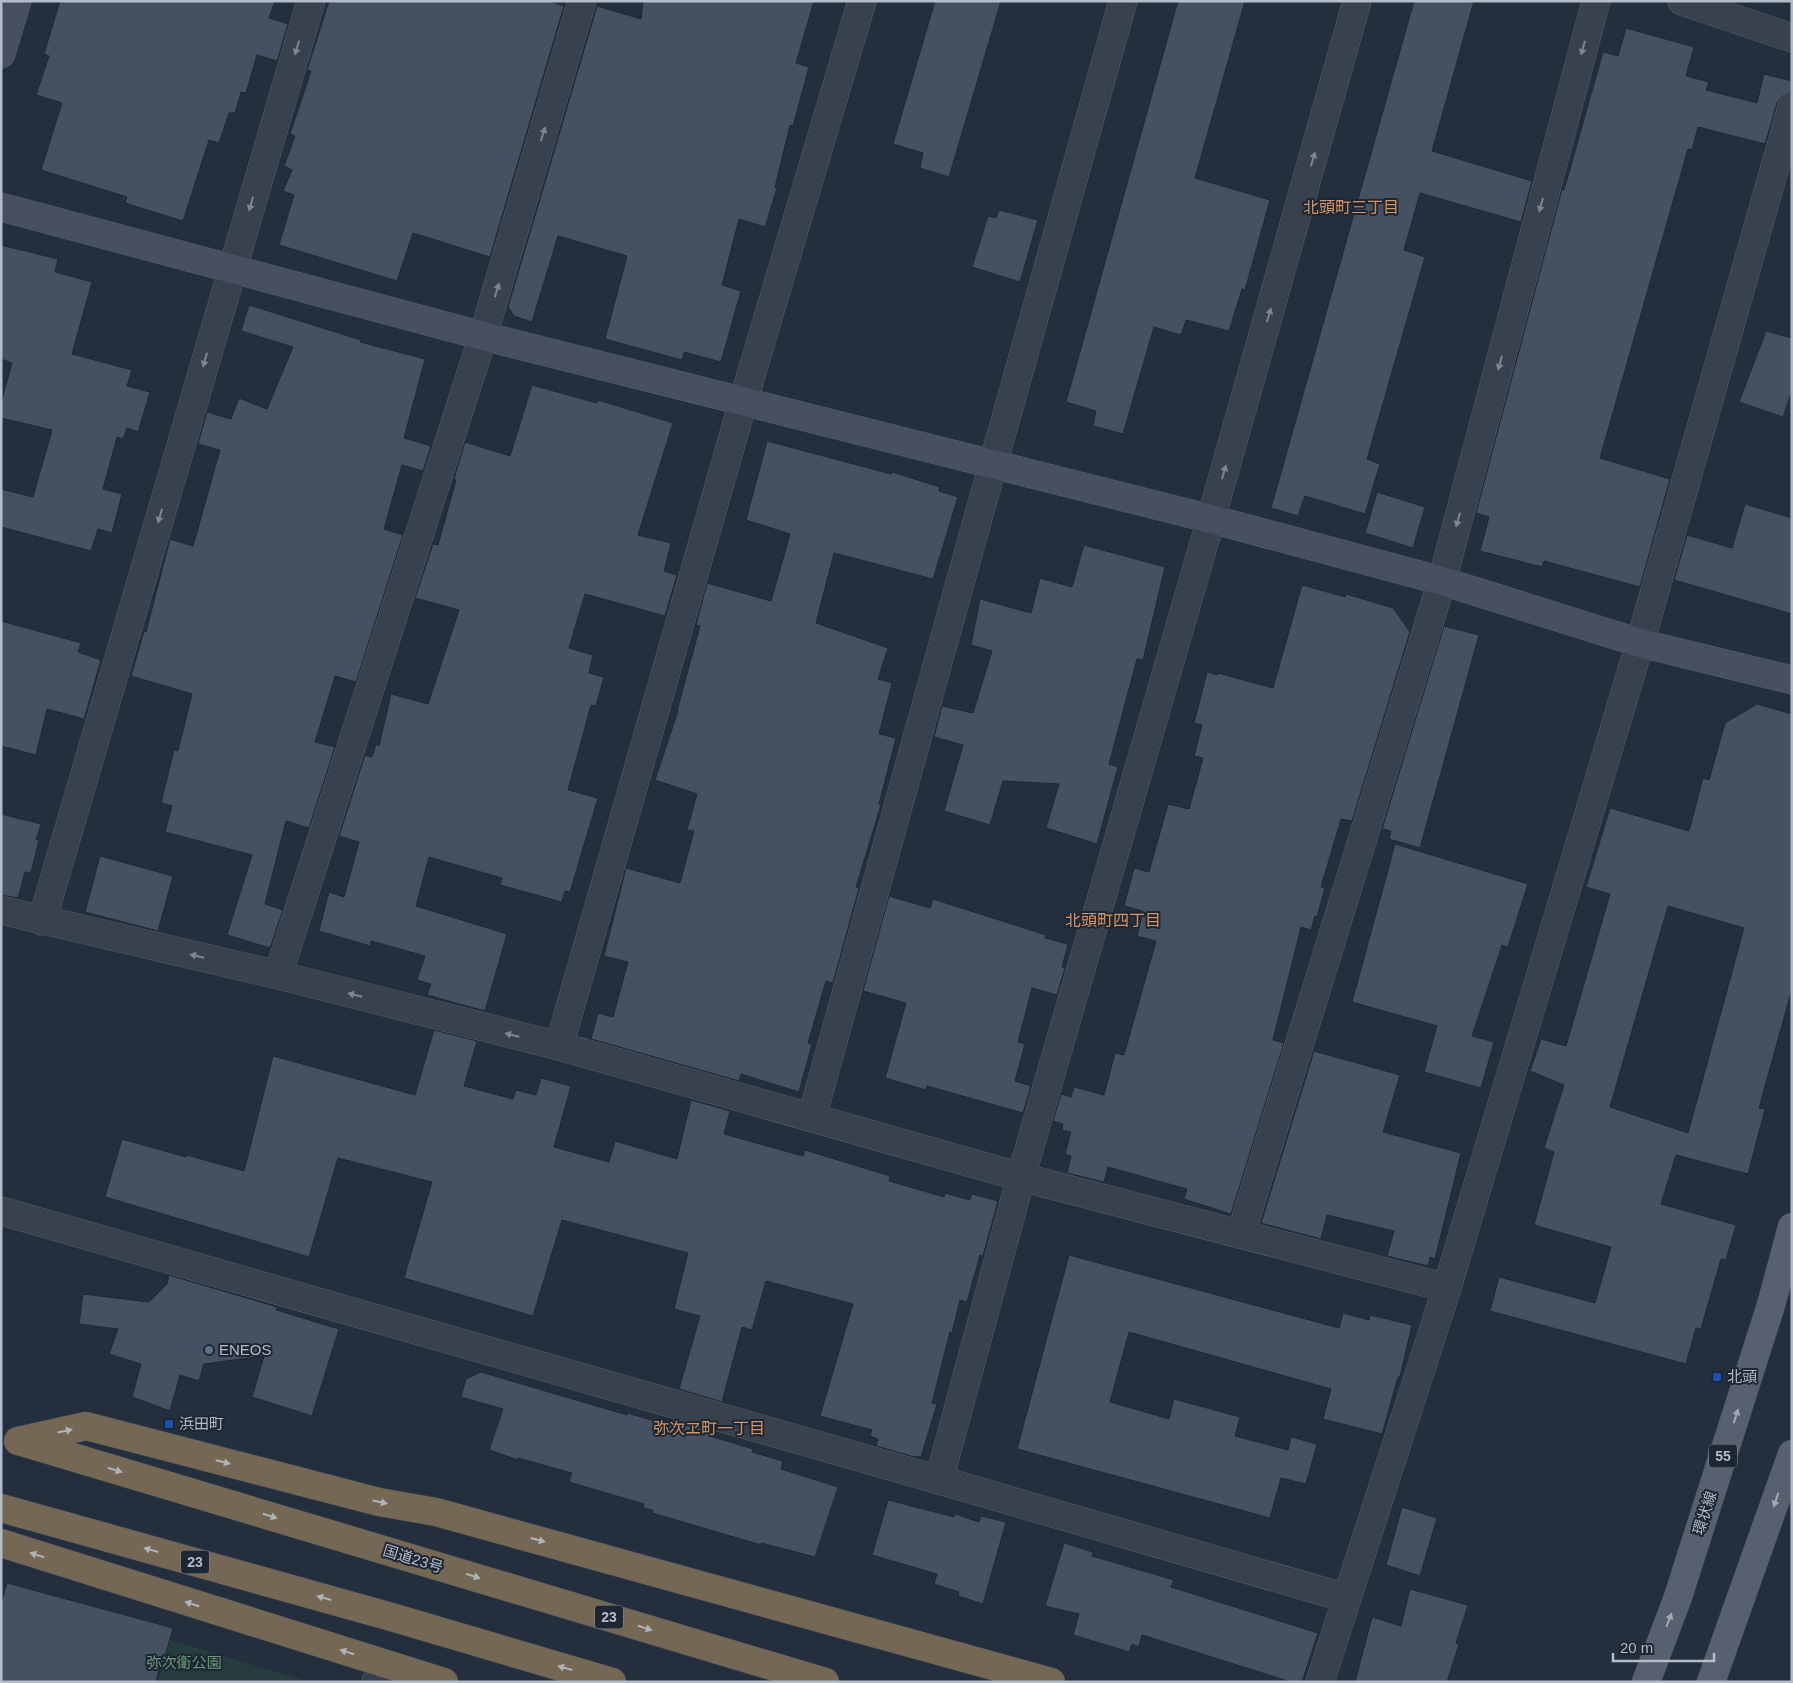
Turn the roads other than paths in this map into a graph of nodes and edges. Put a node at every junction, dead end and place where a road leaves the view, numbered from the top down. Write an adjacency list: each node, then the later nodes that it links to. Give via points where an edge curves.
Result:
1 (17, 1): 10 (street)
2 (311, 1): 13 (street, one-way to 13)
3 (582, 1): 14 (street, one-way to 3)
4 (862, 1): 15 (street)
5 (1123, 1): 16 (street)
6 (1358, 1): 17 (street, one-way to 6)
7 (1596, 1): 18 (street, one-way to 18)
8 (1682, 1): 9 (street)
9 (1792, 38)
10 (1, 54)
11 (1792, 107): 19 (street)
12 (1, 207): 13 (street)
13 (232, 268): 14 (street); 22 (street, one-way to 22)
14 (483, 336): 15 (street); 23 (street)
15 (743, 402): 16 (street); 24 (street)
16 (992, 464): 17 (street); 25 (street)
17 (1211, 518): 18 (street); 26 (street)
18 (1442, 581): 19 (street); 29 (street)
19 (1640, 643): 20 (street); 30 (street)
20 (1792, 680)
21 (1, 910): 22 (street)
22 (42, 921): 23 (street, one-way to 22)
23 (278, 975): 24 (street, one-way to 23)
24 (559, 1046): 25 (street)
25 (812, 1117): 26 (street)
26 (1021, 1177): 29 (street); 33 (street)
27 (1, 1211): 33 (street)
28 (1792, 1227): 43 (main road, 環状線 / 55, one-way to 28, via 1678,1597 1772,1305)
29 (1241, 1234): 30 (street)
30 (1447, 1288): 36 (street)
31 (9, 1438): 40 (highway, 国道23号 / 23, one-way to 40); 41 (highway, one-way to 41, via 86,1426 378,1502 436,1512)
32 (1792, 1454): 44 (main road, one-way to 44)
33 (939, 1480): 36 (street)
34 (1, 1508): 39 (highway, 23, one-way to 34)
35 (1, 1544): 37 (highway, one-way to 35)
36 (1346, 1598): 42 (street)
37 (379, 1672): 38 (highway)
38 (444, 1682)
39 (612, 1682)
40 (825, 1682)
41 (1051, 1682)
42 (1320, 1682)
43 (1646, 1682)
44 (1712, 1682)

